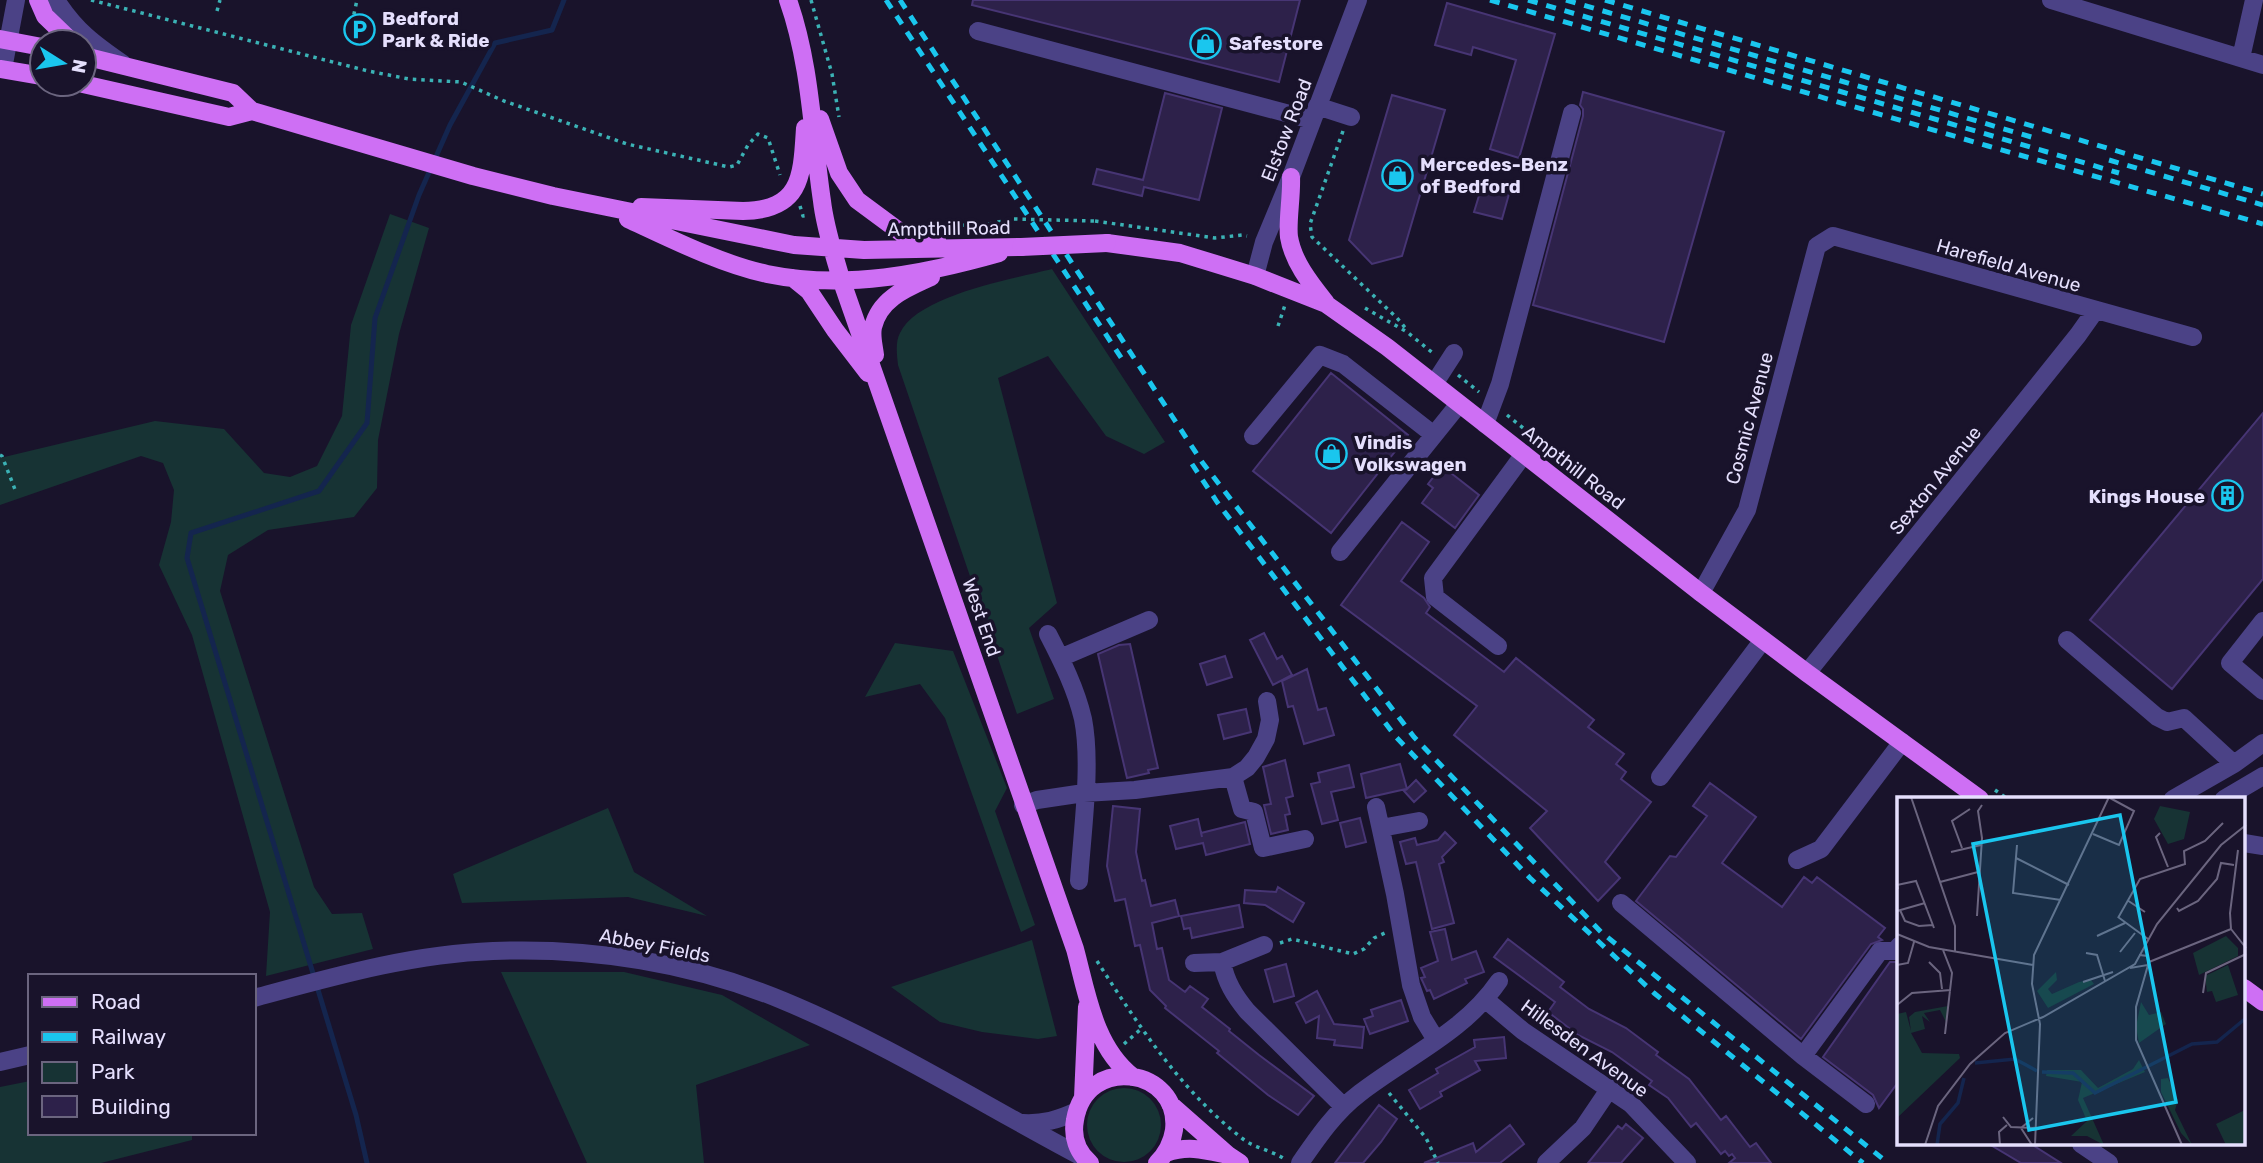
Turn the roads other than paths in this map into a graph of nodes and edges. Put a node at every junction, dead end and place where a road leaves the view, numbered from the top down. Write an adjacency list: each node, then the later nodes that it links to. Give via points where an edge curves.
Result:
1 (16, 0): 10 (street)
2 (37, 0): 8 (main road)
3 (56, 0): 14 (street, via 81,33)
4 (788, 0): 18 (main road, Ampthill Road)
5 (1358, 0): 21 (street, Elstow Road)
6 (2051, 0): 13 (street)
7 (2255, 0): 13 (street)
8 (56, 28)
9 (978, 31): 21 (street)
10 (4, 40): 11 (main road); 16 (street)
11 (28, 44)
12 (98, 57): 14 (main road)
13 (2241, 58): 15 (street)
14 (123, 64): 20 (main road, via 233,93)
15 (2263, 65)
16 (1, 69): 17 (main road)
17 (28, 74)
18 (808, 85): 25 (main road, via 800,175 792,194 775,207 757,211); 27 (main road, Ampthill Road, via 839,173 864,206 903,234 918,238); 28 (main road, Ampthill Road, via 821,199)
19 (98, 87): 20 (main road, via 229,117)
20 (252, 111): 25 (main road, via 473,176)
21 (1315, 113): 23 (street); 24 (street, Elstow Road)
22 (1572, 113): 40 (street, via 1500,384)
23 (1348, 117)
24 (1291, 177): 30 (street, Elstow Road); 33 (main road, via 1289,237 1296,259)
25 (603, 207): 28 (main road); 31 (main road, via 736,264)
26 (1817, 246): 34 (street, Harefield Avenue, via 1833,236); 45 (street, Cosmic Avenue, via 1746,510)
27 (1021, 247): 28 (main road, Ampthill Road); 29 (main road); 30 (main road, Ampthill Road, bridge, via 1107,243 1180,253)
28 (833, 249): 32 (main road, West End)
29 (962, 264): 32 (main road, via 884,278); 38 (main road, via 889,299 873,327)
30 (1255, 276): 33 (main road, Ampthill Road)
31 (793, 278): 32 (main road); 38 (main road, via 810,291)
32 (841, 279): 38 (main road, West End)
33 (1326, 304): 37 (main road, Ampthill Road)
34 (2095, 311): 35 (street, Harefield Avenue); 53 (street, Sexton Avenue)
35 (2193, 337)
36 (1450, 359): 37 (street)
37 (1434, 384): 39 (main road, Ampthill Road)
38 (879, 386): 66 (main road, West End)
39 (1459, 404): 40 (main road, Ampthill Road); 41 (street)
40 (1485, 424): 43 (main road, Ampthill Road)
41 (1434, 435): 42 (street, via 1343,365 1320,355); 44 (street)
42 (1253, 436)
43 (1524, 454): 45 (main road, Ampthill Road); 51 (street, via 1433,578 1435,597)
44 (1340, 552)
45 (1701, 593): 49 (main road, Ampthill Road)
46 (1149, 620): 52 (street)
47 (2263, 621): 54 (street, via 2230,663)
48 (1048, 634): 52 (street)
49 (1763, 640): 53 (main road, Ampthill Road); 61 (street)
50 (2067, 640): 58 (street, via 2157,717 2167,722 2184,718)
51 (1498, 646)
52 (1060, 658): 62 (street, via 1083,718 1087,754)
53 (1807, 673): 56 (main road, Ampthill Road)
54 (2263, 691)
55 (1267, 701): 60 (street, via 1266,739 1247,768)
56 (1902, 742): 63 (main road, Ampthill Road); 71 (street, via 1821,849)
57 (2263, 743): 58 (street)
58 (2234, 764): 64 (street)
59 (2263, 776): 65 (street)
60 (1233, 777): 62 (street); 70 (street, via 1242,809 1254,812 1263,848)
61 (1660, 777)
62 (1084, 793): 66 (street); 72 (street)
63 (1977, 797)
64 (2176, 797)
65 (2227, 797)
66 (1023, 805): 81 (main road, West End, via 1075,949)
67 (1376, 807): 69 (street)
68 (1419, 821): 69 (street)
69 (1381, 828): 84 (street, via 1411,985)
70 (1305, 839)
71 (1797, 860)
72 (1079, 881)
73 (1622, 903): 86 (street)
74 (1264, 945): 76 (street)
75 (1897, 948): 86 (street, via 1880,951)
76 (1222, 961): 77 (street); 93 (street, via 1233,994 1247,1011)
77 (1194, 962)
78 (1499, 981): 82 (street)
79 (2246, 989): 83 (main road)
80 (258, 996): 94 (street, Abbey Fields, via 350,972 491,951 593,954 666,965 753,989 805,1010)
81 (1088, 1000): 88 (main road, West End, via 1111,1056); 90 (main road, West End)
82 (1486, 1000): 84 (street); 89 (street, Hillesden Avenue, via 1523,1031)
83 (2263, 1002)
84 (1436, 1040): 93 (street)
85 (28, 1055): 87 (street)
86 (1803, 1056): 92 (street)
87 (0, 1062)
88 (1133, 1077): 90 (main road, via 1104,1079); 91 (main road, West End, via 1159,1089)
89 (1610, 1088): 100 (street, via 1583,1128); 101 (street, Hillesden Avenue)
90 (1080, 1104): 94 (street, via 1057,1120); 98 (main road, West End, via 1074,1137)
91 (1170, 1104): 96 (main road, via 1173,1134); 97 (main road, West End)
92 (1866, 1104)
93 (1344, 1107): 99 (street)
94 (1019, 1123): 98 (street, Abbey Fields)
95 (2084, 1146): 102 (street)
96 (1161, 1158): 97 (main road, via 1189,1147)
97 (1234, 1159)
98 (1087, 1161)
99 (1300, 1163)
100 (1546, 1163)
101 (1687, 1163)
102 (2109, 1163)

